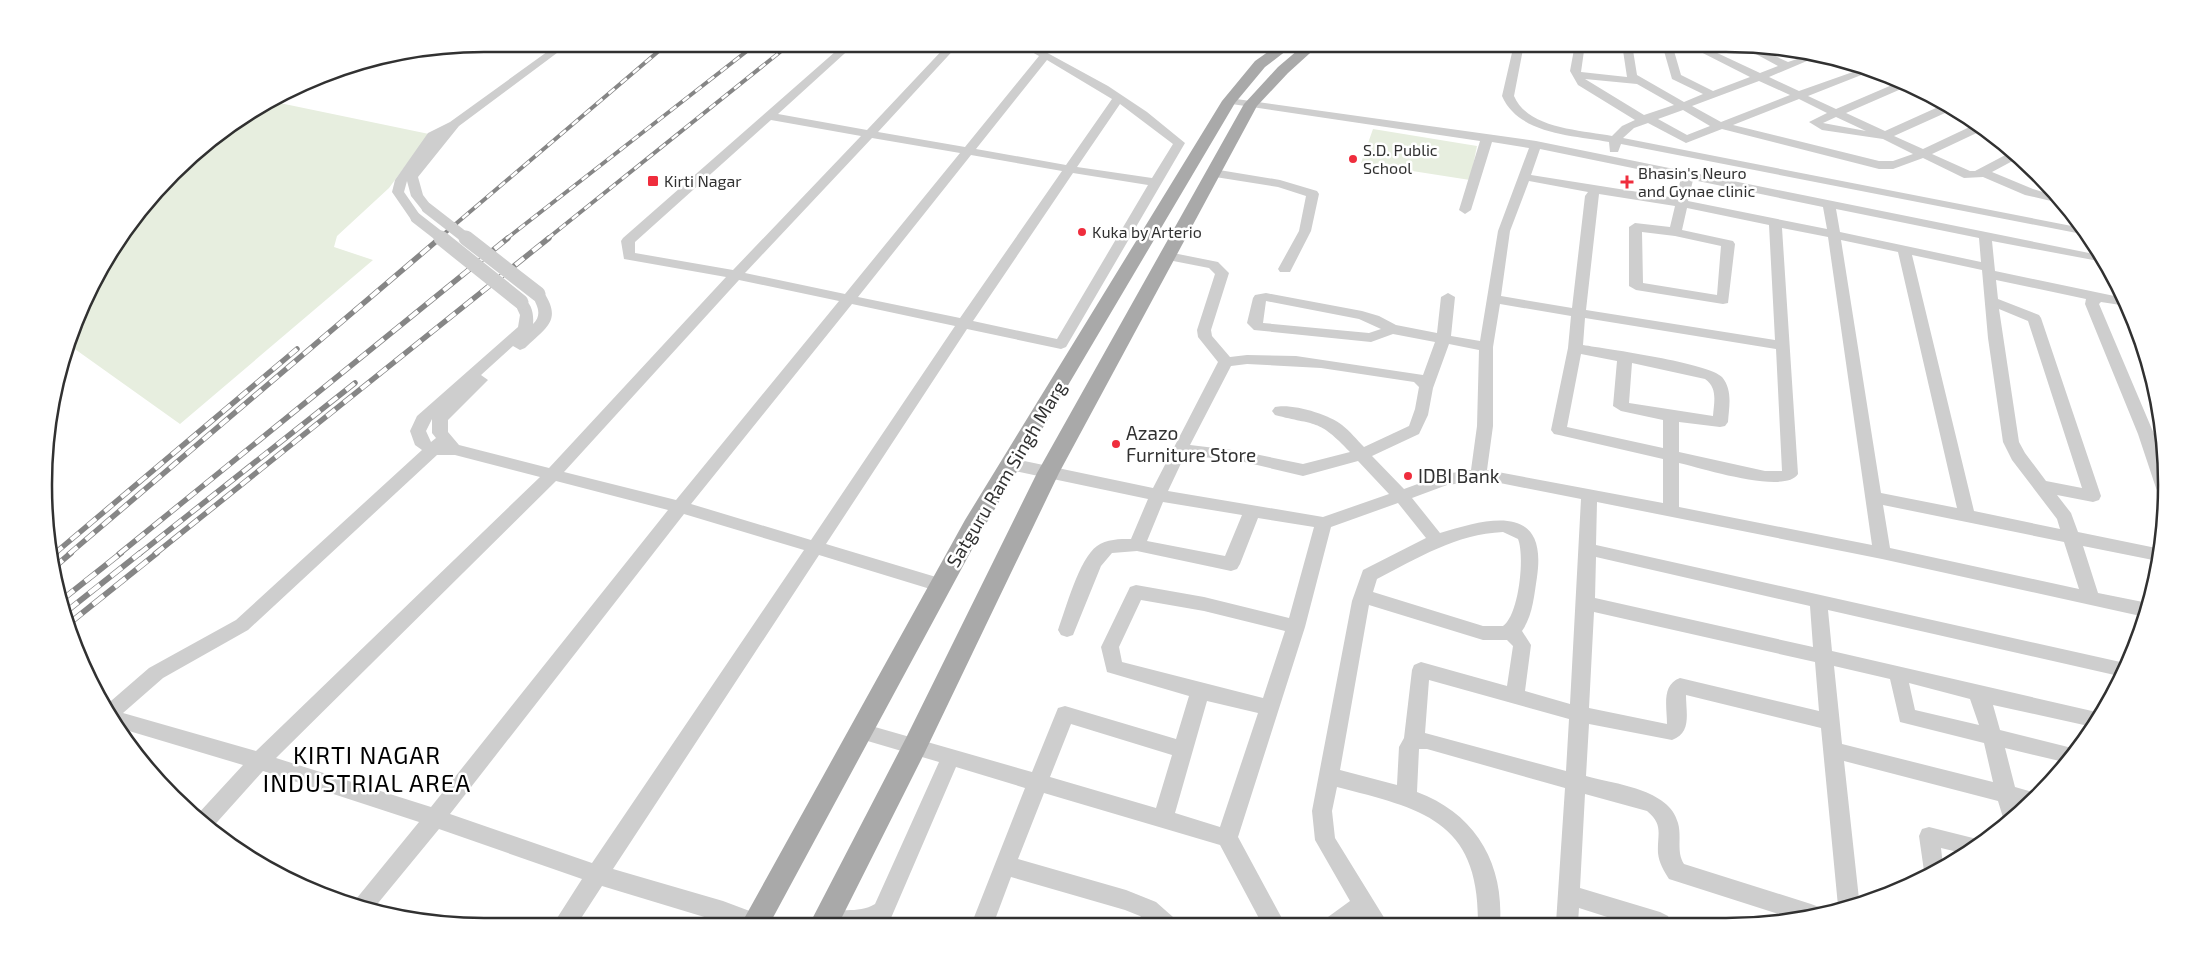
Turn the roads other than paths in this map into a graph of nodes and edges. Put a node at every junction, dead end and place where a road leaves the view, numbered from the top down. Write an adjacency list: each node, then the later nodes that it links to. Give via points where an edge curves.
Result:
1 (552, 52): 31 (street)
2 (841, 52): 29 (street)
3 (946, 52): 34 (street)
4 (1040, 52): 13 (street)
5 (1277, 52): 24 (main road, Satguru Ram Singh Marg, via 1260,64)
6 (1304, 52): 25 (main road, Satguru Ram Singh Marg)
7 (1517, 52): 37 (street, via 1508,96 1514,109 1545,126)
8 (1579, 52): 17 (street)
9 (1628, 52): 19 (street, via 1632,76)
10 (1669, 52): 21 (street, via 1676,77)
11 (1706, 52): 18 (street)
12 (1761, 54): 15 (street)
13 (1046, 55): 23 (street); 39 (street)
14 (1803, 60): 15 (street)
15 (1787, 66): 18 (street)
16 (1857, 73): 22 (street)
17 (1577, 75): 19 (street); 30 (street, via 1582,84)
18 (1758, 77): 21 (street); 22 (street)
19 (1637, 81): 26 (street)
20 (1896, 87): 28 (street)
21 (1711, 94): 26 (street)
22 (1799, 96): 28 (street); 32 (street)
23 (1118, 98): 43 (street); 48 (street, via 1179,143)
24 (1229, 101): 25 (street); 81 (main road, Satguru Ram Singh Marg)
25 (1251, 104): 36 (street); 45 (main road, Satguru Ram Singh Marg)
26 (1683, 105): 30 (street); 32 (street)
27 (1941, 110): 35 (street)
28 (1835, 113): 35 (street); 35 (street, via 1815,122 1822,127)
29 (770, 116): 34 (street); 65 (street, via 628,240 629,256)
30 (1645, 119): 32 (street, via 1686,139); 37 (street, via 1623,130)
31 (454, 124): 53 (street, via 412,177 417,196); 89 (street, bridge, via 432,135 401,180 398,192 416,218 521,302 527,315 525,328 422,420 418,432 423,445)
32 (1722, 126): 40 (street, via 1879,165 1893,165)
33 (1972, 130): 40 (street)
34 (870, 133): 39 (street); 65 (street)
35 (1884, 136): 40 (street)
36 (1487, 138): 38 (street); 54 (street)
37 (1615, 141): 42 (street); 56 (street)
38 (1536, 146): 42 (street); 47 (street)
39 (968, 150): 43 (street); 69 (street)
40 (1920, 153): 44 (street, via 1968,175)
41 (2008, 158): 44 (street)
42 (1614, 160): 46 (street)
43 (1068, 169): 48 (street); 74 (street)
44 (1982, 172): 50 (street)
45 (1213, 173): 61 (main road, Satguru Ram Singh Marg); 63 (street, via 1280,184 1313,194 1305,231)
46 (1688, 175): 51 (street); 52 (street)
47 (1524, 176): 49 (street); 70 (street, via 1504,231)
48 (1156, 182): 77 (street)
49 (1596, 190): 51 (street); 73 (street, via 1591,196)
50 (2047, 197)
51 (1682, 203): 55 (street); 57 (street)
52 (1829, 203): 58 (street); 59 (street)
53 (427, 208): 66 (street, bridge)
54 (1465, 210)
55 (1775, 223): 58 (street); 78 (street)
56 (2074, 230)
57 (1675, 232): 57 (street, via 1728,244 1723,300 1636,286 1636,226)
58 (1834, 235): 60 (street); 102 (street)
59 (1985, 236): 62 (street); 64 (street)
60 (1904, 250): 64 (street); 106 (street)
61 (1168, 256): 83 (street, via 1214,265 1222,274 1204,330 1205,338); 95 (main road, Satguru Ram Singh Marg)
62 (2093, 257)
63 (1285, 269)
64 (1988, 271): 68 (street); 71 (street)
65 (736, 275): 69 (street); 96 (street)
66 (538, 294): 89 (street, via 546,310 544,320 528,340 440,419 438,429)
67 (1448, 297): 76 (street)
68 (2100, 298): 72 (street); 87 (street, via 2092,304)
69 (847, 299): 74 (street); 103 (street)
70 (1492, 299): 73 (street); 79 (street)
71 (1991, 301): 98 (street, via 2011,442 2018,456); 98 (street, via 2034,318 2093,496)
72 (2116, 301)
73 (1579, 312): 78 (street); 80 (street)
74 (964, 323): 77 (street); 111 (street)
75 (1392, 329): 75 (street, via 1362,315 1266,297 1260,298 1254,323 1259,327 1370,338); 76 (street)
76 (1444, 338): 79 (street); 84 (street)
77 (1061, 344): 81 (street)
78 (1783, 346): 92 (street, via 1790,474 1765,477)
79 (1486, 347): 97 (street, via 1485,426)
80 (1575, 348): 82 (street); 92 (street, via 1559,430)
81 (1080, 349): 93 (main road, Satguru Ram Singh Marg)
82 (1625, 358): 86 (street, via 1621,406); 86 (street, via 1702,372 1717,379 1722,390 1720,422)
83 (1226, 362): 84 (street, via 1261,359 1329,365 1418,378); 90 (street)
84 (1426, 388): 91 (street, via 1419,422 1414,430)
85 (1280, 412): 91 (street, via 1311,415 1326,421)
86 (1671, 416): 92 (street)
87 (2146, 434): 88 (street); 94 (street)
88 (2155, 436)
89 (444, 446): 96 (street); 130 (street, via 242,625 156,674)
90 (1180, 449): 91 (street, via 1240,456 1303,470); 99 (street)
91 (1361, 455): 101 (street)
92 (1671, 456): 105 (street)
93 (1010, 464): 95 (street); 115 (main road, Satguru Ram Singh Marg)
94 (2157, 468)
95 (1048, 473): 99 (street); 139 (main road, Satguru Ram Singh Marg)
96 (552, 475): 103 (street); 144 (street)
97 (1478, 475): 100 (street); 101 (street, via 1445,480)
98 (2043, 486): 108 (street, via 2065,516)
99 (1156, 495): 104 (street); 110 (street)
100 (1589, 495): 105 (street); 112 (street)
101 (1401, 496): 107 (street); 109 (street)
102 (1874, 498): 106 (street); 113 (street)
103 (680, 507): 111 (street); 153 (street)
104 (1252, 511): 107 (street); 110 (street, via 1231,564)
105 (1671, 512): 113 (street)
106 (1968, 517): 108 (street)
107 (1324, 523): 121 (street)
108 (2070, 538): 114 (street); 117 (street)
109 (1437, 540): 116 (street, via 1369,575); 123 (street, via 1496,526 1506,526 1524,534 1530,548 1527,580 1522,610)
110 (1137, 545): 122 (street, via 1121,544 1103,550)
111 (815, 548): 115 (street); 159 (street)
112 (1587, 550): 118 (street); 119 (street)
113 (1882, 553): 117 (street)
114 (2152, 553)
115 (940, 585): 136 (main road, Satguru Ram Singh Marg)
116 (1363, 596): 123 (street, via 1484,633); 145 (street)
117 (2091, 598): 120 (street)
118 (1818, 600): 124 (street); 125 (street)
119 (1586, 603): 124 (street); 132 (street)
120 (2140, 608)
121 (1296, 627): 127 (street, via 1204,604 1136,592 1110,647 1114,667); 131 (street)
122 (1066, 630)
123 (1511, 631): 129 (street, via 1522,644)
124 (1823, 657): 126 (street); 135 (street)
125 (2117, 668)
126 (1898, 674): 128 (street, via 1968,689); 137 (street, via 1907,716)
127 (1200, 690): 131 (street); 140 (street)
128 (1977, 694): 133 (street); 137 (street, via 1982,699)
129 (1515, 696): 132 (street); 138 (street, via 1422,670)
130 (115, 708)
131 (1270, 708): 155 (street)
132 (1579, 714): 135 (street, via 1672,732 1677,728 1676,690 1680,686); 147 (street)
133 (2089, 718)
134 (123, 721): 144 (street)
135 (1831, 722): 141 (street)
136 (861, 731): 139 (street); 167 (main road, Satguru Ram Singh Marg)
137 (1991, 735): 142 (street); 148 (street)
138 (1414, 741): 147 (street, via 1427,741); 149 (street, via 1409,747)
139 (914, 746): 143 (street); 168 (main road, Satguru Ram Singh Marg)
140 (1183, 750): 146 (street, via 1065,714); 154 (street)
141 (1834, 750): 148 (street); 161 (street)
142 (2064, 753)
143 (950, 757): 146 (street); 169 (street, via 883,911)
144 (259, 761): 152 (street); 153 (street)
145 (1328, 776): 149 (street); 163 (street, via 1322,811 1325,840)
146 (1040, 781): 154 (street); 157 (street)
147 (1575, 782): 160 (street); 164 (street, via 1660,808 1670,823 1668,859 1678,872)
148 (2006, 794): 150 (street); 151 (street)
149 (1406, 798): 175 (street, via 1432,808 1470,842 1484,867)
150 (2023, 798)
151 (2010, 810)
152 (208, 817)
153 (435, 818): 159 (street); 162 (street)
154 (1163, 819): 155 (street)
155 (1227, 838): 172 (street)
156 (1966, 845): 158 (street, via 1929,836)
157 (1004, 865): 170 (street); 171 (street, via 1126,900 1148,909)
158 (1932, 865)
159 (597, 875): 165 (street); 166 (street)
160 (1569, 895): 176 (street); 177 (street)
161 (1848, 900)
162 (366, 901)
163 (1364, 904): 173 (street); 174 (street)
164 (1800, 911)
165 (568, 918)
166 (740, 918)
167 (758, 918)
168 (827, 918)
169 (872, 918)
170 (985, 918)
171 (1158, 918)
172 (1271, 918)
173 (1344, 918)
174 (1373, 918)
175 (1489, 918)
176 (1567, 918)
177 (1644, 918)

